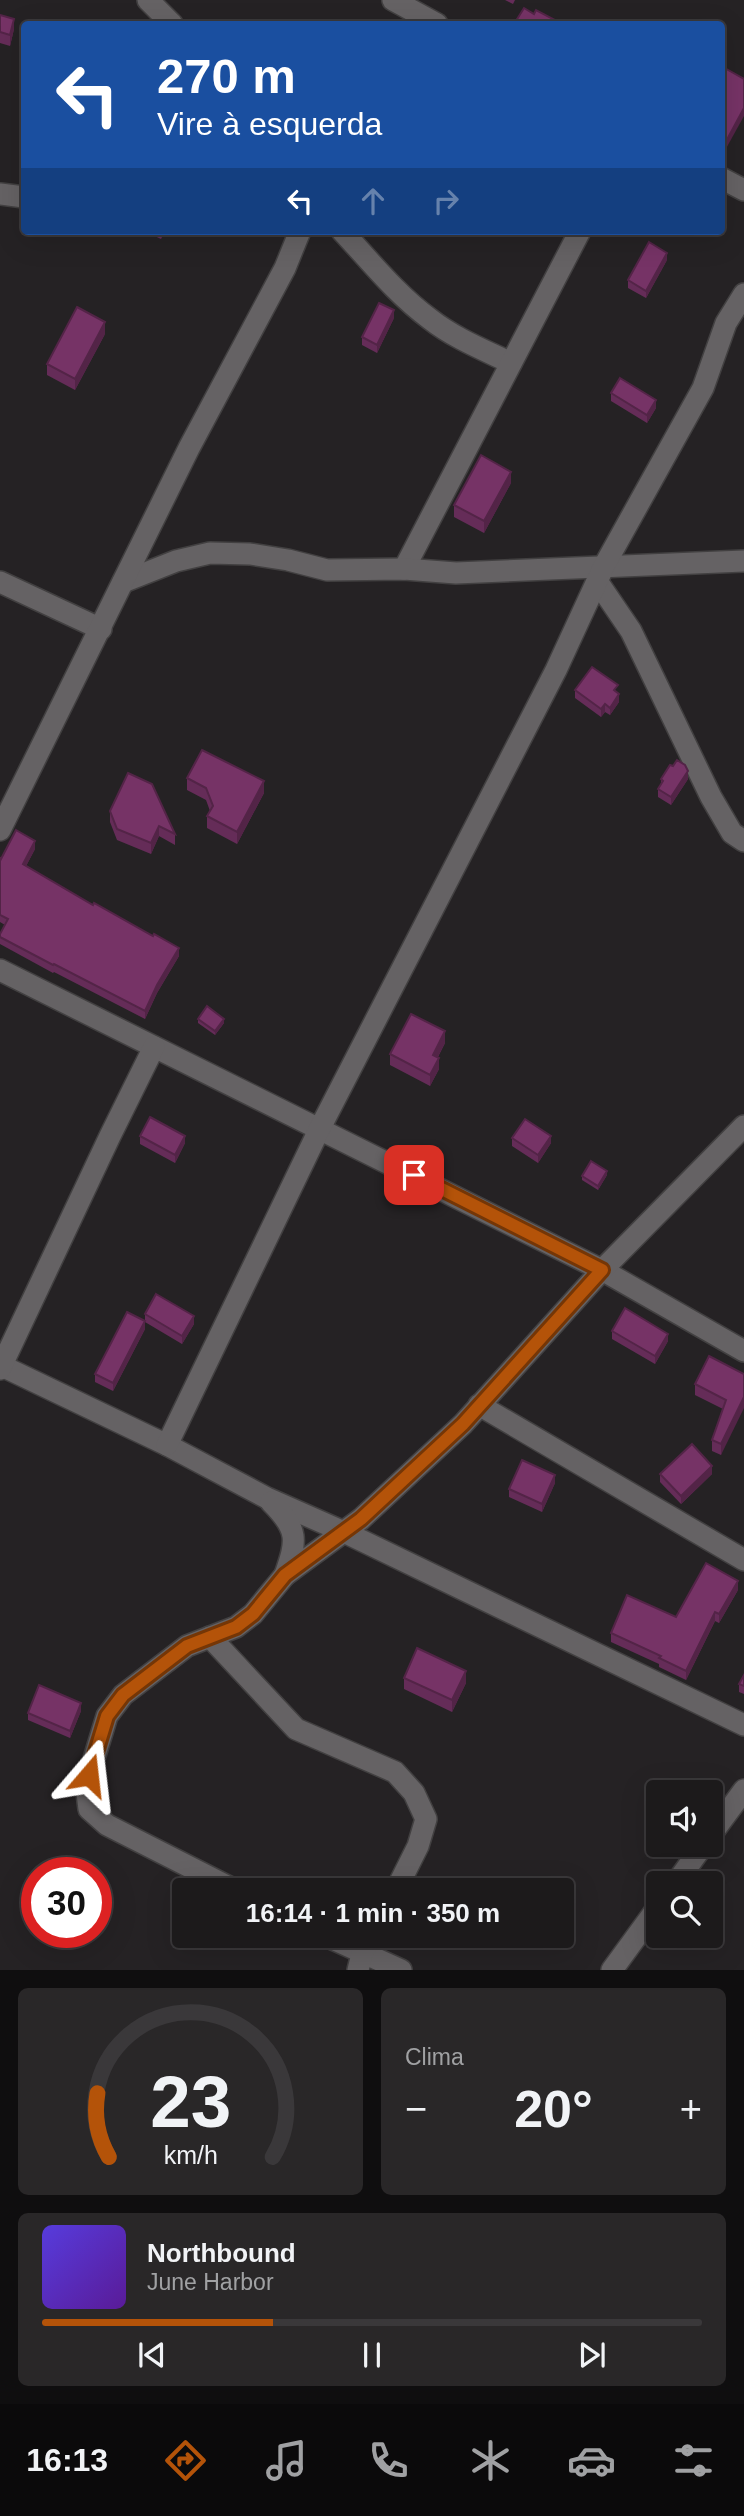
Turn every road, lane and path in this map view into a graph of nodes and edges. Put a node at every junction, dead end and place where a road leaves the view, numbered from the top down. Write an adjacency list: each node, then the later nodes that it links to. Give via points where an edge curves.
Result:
1 (148, 0): 3 (street)
2 (405, 3): 4 (street)
3 (169, 21)
4 (429, 21)
5 (725, 180): 6 (street)
6 (744, 190)
7 (0, 194): 8 (street)
8 (21, 197)
9 (298, 235): 18 (street)
10 (346, 235): 13 (street, via 430,320)
11 (578, 235): 13 (street)
12 (744, 294): 16 (street, via 726,323 703,388)
13 (511, 363): 15 (street)
14 (744, 561): 16 (street)
15 (404, 569): 16 (street); 18 (street, via 327,570 288,559 210,553)
16 (600, 573): 21 (street, via 711,797 732,832); 25 (street, via 556,670)
17 (0, 582): 19 (street)
18 (123, 582): 19 (street)
19 (101, 629): 20 (street)
20 (0, 830)
21 (744, 841)
22 (0, 970): 23 (street)
23 (154, 1047): 25 (street); 28 (street)
24 (744, 1126): 26 (street)
25 (320, 1128): 26 (street); 30 (street)
26 (602, 1270): 27 (street); 29 (street)
27 (744, 1351)
28 (1, 1367): 30 (street)
29 (479, 1405): 32 (street); 33 (street)
30 (167, 1445): 31 (street)
31 (267, 1498): 32 (street); 34 (street, via 285,1516 294,1535)
32 (344, 1532): 34 (street); 36 (street)
33 (744, 1560)
34 (285, 1575): 35 (street, via 253,1614)
35 (210, 1637): 39 (street, via 187,1646 123,1695 107,1716 86,1793 89,1810 107,1825); 40 (street, via 296,1730 395,1772 414,1793 426,1818)
36 (744, 1724)
37 (744, 1790): 38 (street)
38 (723, 1818)
39 (211, 1878)
40 (403, 1878)
41 (646, 1923): 45 (street)
42 (347, 1948): 43 (street)
43 (363, 1957): 44 (street)
44 (401, 1970)
45 (612, 1970)

